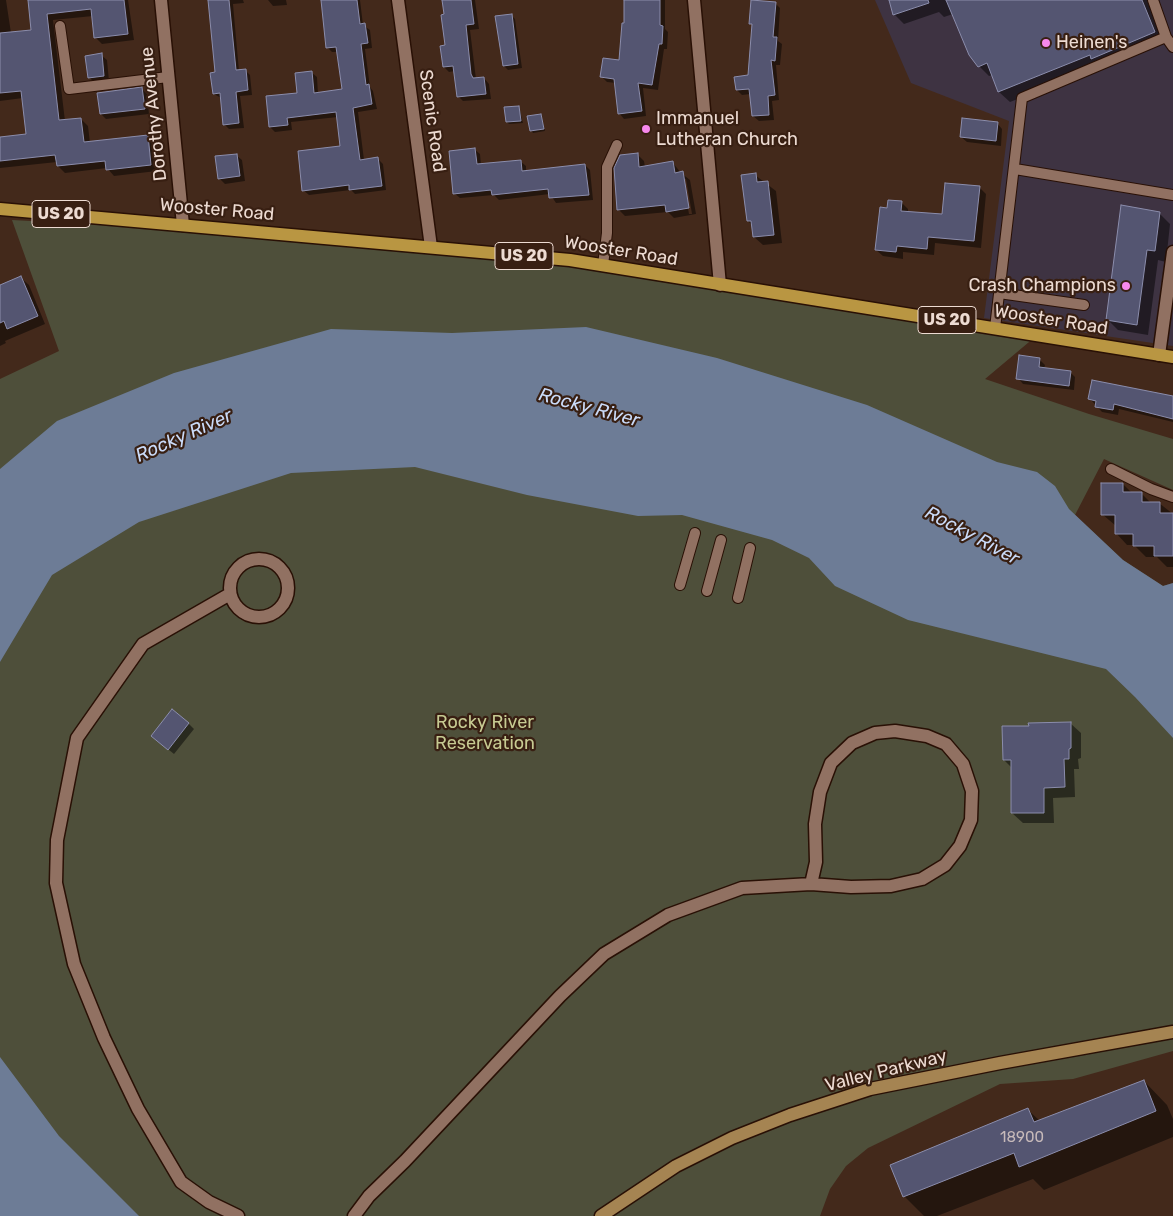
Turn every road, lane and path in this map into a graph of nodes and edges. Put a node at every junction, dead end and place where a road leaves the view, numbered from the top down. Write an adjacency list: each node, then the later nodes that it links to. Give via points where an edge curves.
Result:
1 (160, 0): 8 (street, Dorothy Avenue)
2 (398, 0): 14 (street, Scenic Road)
3 (694, 0): 17 (street)
4 (1152, 0): 6 (lane)
5 (60, 26): 8 (lane, via 68,88)
6 (1166, 37): 7 (lane); 10 (lane, via 1022,98)
7 (1173, 47)
8 (168, 77): 13 (street, Dorothy Avenue)
9 (617, 145): 16 (lane, via 607,167)
10 (1015, 169): 11 (lane); 18 (lane)
11 (1173, 195)
12 (0, 209): 13 (main road, Wooster Road / US 20)
13 (183, 224): 14 (main road, Wooster Road / US 20)
14 (431, 247): 16 (main road, Wooster Road / US 20)
15 (1173, 252): 21 (street)
16 (603, 265): 17 (main road, Wooster Road / US 20)
17 (720, 285): 20 (main road, Wooster Road / US 20)
18 (999, 292): 19 (lane); 20 (lane)
19 (1084, 305)
20 (995, 328): 21 (main road, Wooster Road / US 20)
21 (1159, 355): 22 (main road, Wooster Road / US 20)
22 (1173, 357)
23 (1111, 469): 24 (lane)
24 (1173, 498)
25 (695, 533): 28 (lane)
26 (721, 540): 29 (lane)
27 (750, 548): 31 (lane)
28 (680, 585)
29 (707, 591)
30 (230, 594): 30 (street, via 238,608 249,616 262,618 284,604 288,592 287,578 280,567 269,560 256,558 244,562 234,571); 34 (street, via 143,644 77,738 57,840 56,883 74,964 130,1093 181,1182 208,1202)
31 (738, 598)
32 (811, 884): 32 (street, via 891,886 922,878 945,865 960,846 970,820 972,791 964,764 946,744 927,736 895,731 875,733 852,743 831,763 820,792 815,824 816,862); 35 (street, via 742,888 668,915 604,954 368,1196)
33 (1173, 1032): 36 (street, Valley Parkway, via 861,1092 732,1138 676,1166)
34 (238, 1216)
35 (354, 1216)
36 (601, 1216)

